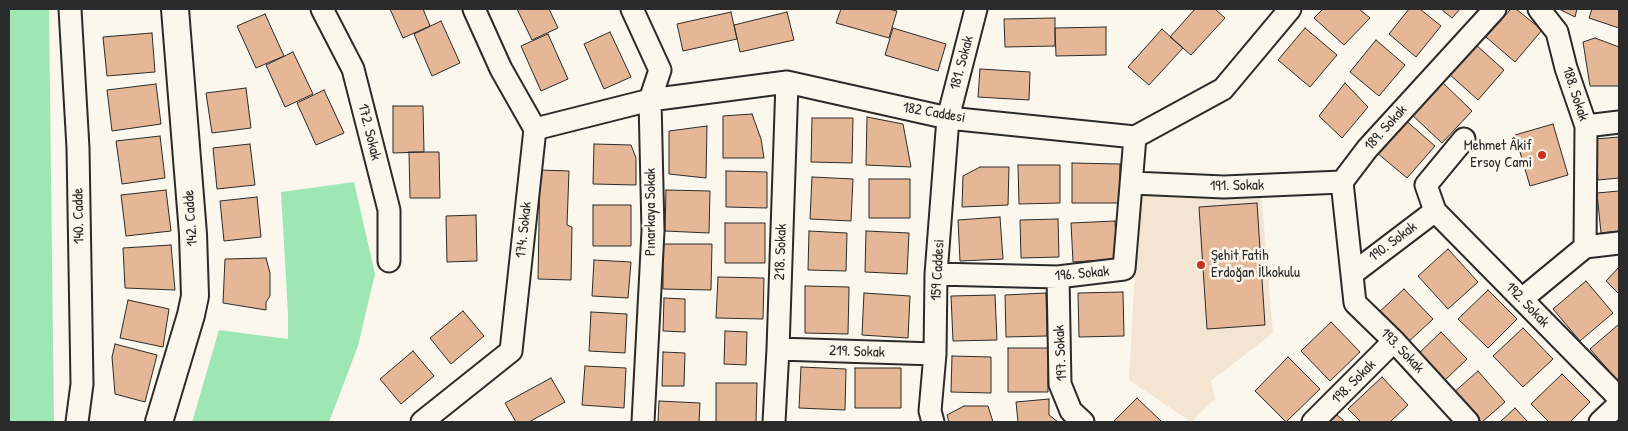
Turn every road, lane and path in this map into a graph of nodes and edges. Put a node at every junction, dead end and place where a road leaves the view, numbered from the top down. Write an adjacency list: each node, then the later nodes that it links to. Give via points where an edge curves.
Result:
1 (70, 9): 33 (street, 140. Cadde, via 78,148 82,384)
2 (175, 9): 34 (street, 142. Cadde, via 196,296)
3 (322, 9): 23 (street, 172. Sokak, via 353,69 389,210)
4 (474, 9): 15 (street)
5 (632, 9): 11 (street, Pınarkaya Sokak, via 660,70)
6 (976, 9): 12 (street, 181. Sokak)
7 (1290, 9): 16 (street, via 1223,89)
8 (1496, 9): 18 (street, 189. Sokak, via 1367,149)
9 (1539, 9): 14 (street, 188. Sokak, via 1557,32)
10 (787, 82): 11 (street, 182 Caddesi); 12 (street, 182 Caddesi); 29 (street, 218. Sokak)
11 (650, 100): 15 (street, 182 Caddesi); 36 (street, Pınarkaya Sokak, via 652,231)
12 (948, 118): 16 (street, 182 Caddesi); 24 (street, 159 Caddesi)
13 (1619, 122): 14 (street)
14 (1586, 126): 22 (street, 188. Sokak)
15 (535, 129): 35 (street, 174. Sokak, via 512,350)
16 (1136, 137): 19 (street, 196. Sokak)
17 (1464, 139): 20 (street, via 1426,185)
18 (1342, 182): 19 (street, 191. Sokak, via 1224,188); 25 (street)
19 (1132, 183): 26 (street, 196. Sokak, via 1124,270)
20 (1435, 211): 25 (street, 190. Sokak); 27 (street, 192. Sokak)
21 (1619, 243): 22 (street)
22 (1586, 247): 27 (street)
23 (389, 262)
24 (936, 274): 26 (street, 196. Sokak); 30 (street, 159 Caddesi)
25 (1352, 274): 28 (street, 193. Sokak, via 1354,303)
26 (1058, 277): 39 (street, 197. Sokak, via 1060,384 1071,411)
27 (1522, 299): 31 (street, 192. Sokak)
28 (1394, 341): 40 (street, 198. Sokak); 41 (street, 193. Sokak)
29 (778, 349): 30 (street, 219. Sokak); 37 (street, 218. Sokak)
30 (935, 354): 38 (street, 159 Caddesi, via 930,411)
31 (1619, 398)
32 (1619, 404): 42 (street)
33 (76, 422)
34 (159, 422)
35 (422, 422)
36 (643, 422)
37 (774, 422)
38 (933, 422)
39 (1083, 422)
40 (1313, 422)
41 (1468, 422)
42 (1600, 422)

